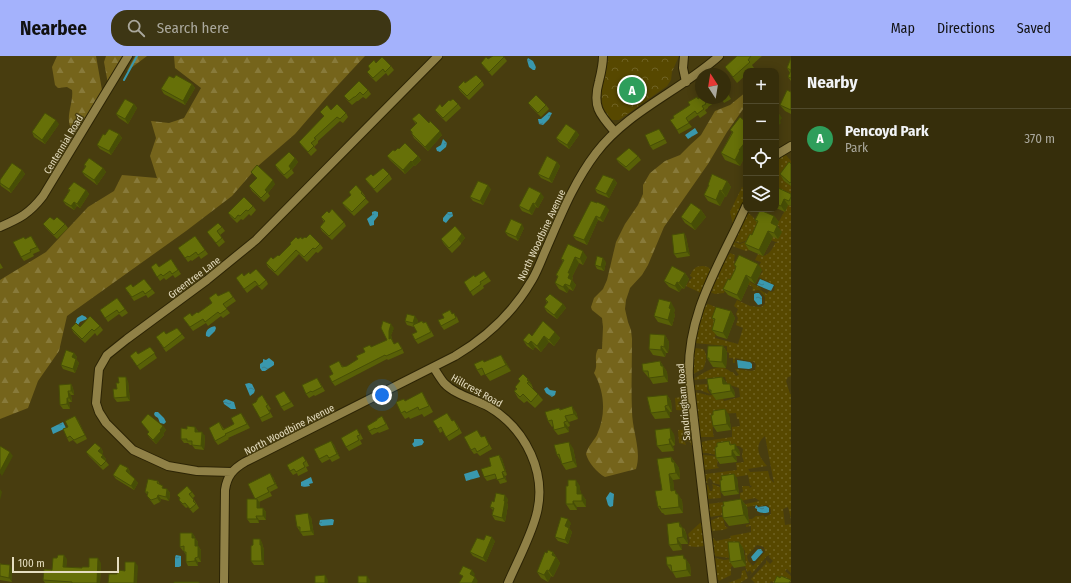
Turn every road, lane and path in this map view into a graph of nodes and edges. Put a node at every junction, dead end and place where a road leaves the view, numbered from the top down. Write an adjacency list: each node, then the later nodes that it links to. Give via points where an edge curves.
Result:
1 (128, 56): 11 (street, Centennial Road, via 43,196 28,213)
2 (438, 56): 13 (street, Greentree Lane, via 256,240 207,280 122,342 107,355 98,369 96,403 99,412 132,450 168,466 197,471)
3 (603, 56): 7 (street, via 596,102 600,113)
4 (684, 56): 6 (street)
5 (719, 56): 6 (street, North Woodbine Avenue)
6 (686, 82): 7 (street, North Woodbine Avenue)
7 (615, 132): 12 (street, North Woodbine Avenue, via 581,175 568,198 533,279 522,296 508,314 474,345)
8 (791, 146): 9 (street)
9 (779, 153)
10 (743, 212): 16 (street, Sandringham Road, via 698,309 689,351 688,378)
11 (0, 227)
12 (434, 368): 13 (street, North Woodbine Avenue, via 245,462); 15 (street, Hillcrest Road, via 448,386 487,405 507,420 524,440 535,465 539,490 537,515)
13 (231, 472): 14 (street, via 225,490)
14 (224, 583)
15 (508, 583)
16 (713, 583)

